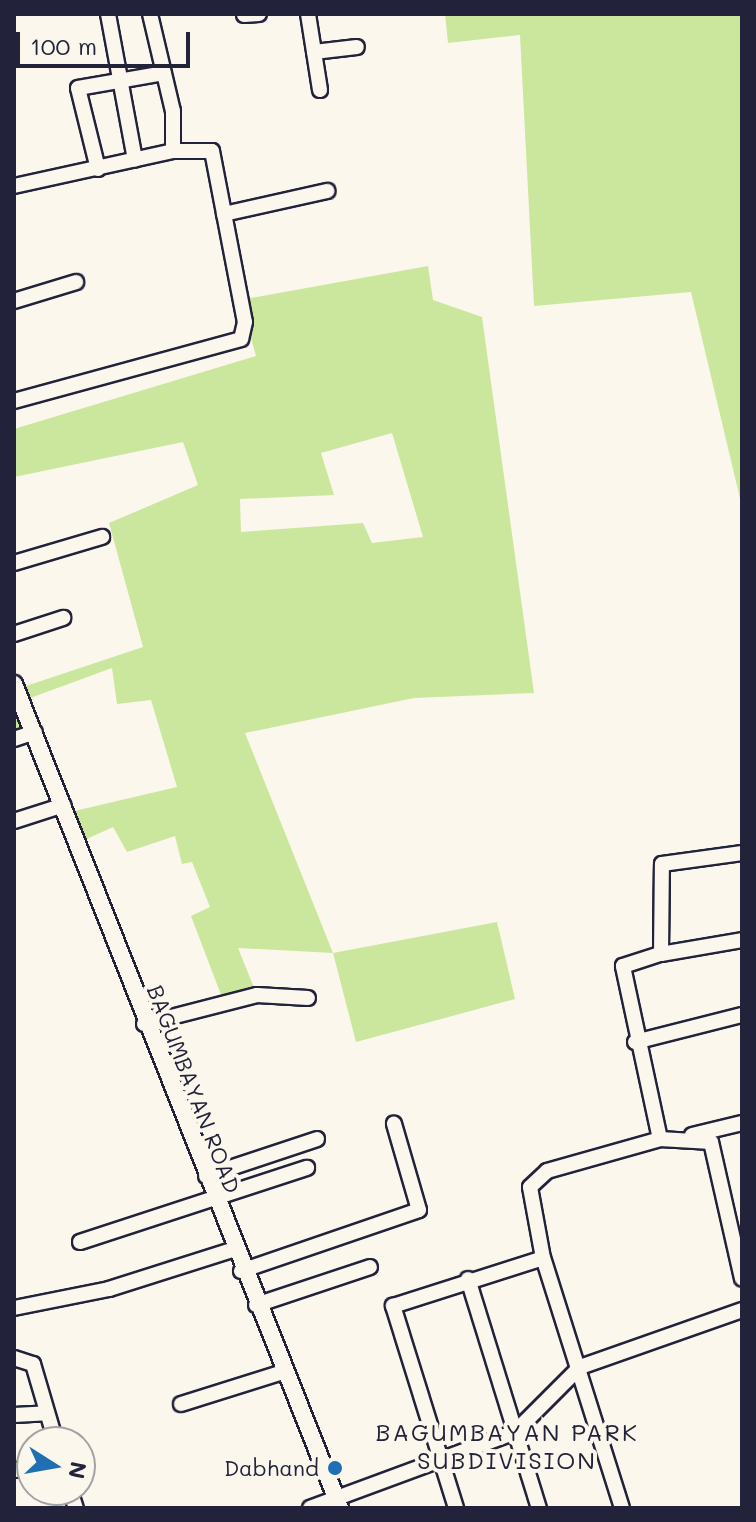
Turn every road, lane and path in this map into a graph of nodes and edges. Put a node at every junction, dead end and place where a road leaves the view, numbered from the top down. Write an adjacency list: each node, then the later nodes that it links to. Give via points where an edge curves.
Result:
1 (108, 14): 9 (street)
2 (150, 14): 8 (street)
3 (259, 14): 5 (street)
4 (308, 14): 7 (street)
5 (244, 15)
6 (357, 47): 7 (street)
7 (314, 52): 10 (street)
8 (164, 73): 9 (street); 11 (street)
9 (121, 81): 12 (street); 13 (street, via 78,88)
10 (320, 90)
11 (173, 151): 12 (street); 16 (street, via 212,151)
12 (135, 160): 13 (street)
13 (98, 169): 14 (street)
14 (14, 186)
15 (327, 191): 16 (street)
16 (224, 214): 19 (street, via 245,322 241,339)
17 (76, 282): 18 (street)
18 (14, 301)
19 (14, 401)
20 (102, 537): 21 (street)
21 (14, 563)
22 (63, 618): 23 (street)
23 (14, 634)
24 (14, 684): 25 (street, BAGUMBAYAN ROAD)
25 (35, 732): 26 (street); 27 (street, BAGUMBAYAN ROAD)
26 (14, 739)
27 (64, 805): 28 (street); 34 (street, BAGUMBAYAN ROAD)
28 (14, 821)
29 (742, 853): 31 (street, via 662,864)
30 (742, 940): 31 (street)
31 (661, 954): 35 (street, via 623,966)
32 (308, 998): 34 (street, via 257,995)
33 (742, 1015): 35 (street)
34 (144, 1024): 42 (street, BAGUMBAYAN ROAD)
35 (635, 1042): 40 (street)
36 (742, 1123): 38 (street)
37 (394, 1124): 48 (street, via 419,1210)
38 (690, 1136): 40 (street); 50 (street, via 711,1142)
39 (317, 1139): 42 (street)
40 (660, 1139): 46 (street, via 547,1171 530,1187)
41 (307, 1168): 43 (street)
42 (206, 1176): 43 (street, BAGUMBAYAN ROAD)
43 (215, 1200): 44 (street); 45 (street, BAGUMBAYAN ROAD)
44 (80, 1242)
45 (232, 1250): 48 (street, BAGUMBAYAN ROAD); 52 (street, via 109,1289)
46 (543, 1258): 49 (street); 55 (street)
47 (370, 1267): 51 (street)
48 (241, 1271): 51 (street, BAGUMBAYAN ROAD)
49 (468, 1279): 61 (street); 62 (street, via 393,1306)
50 (742, 1279)
51 (256, 1305): 56 (street, BAGUMBAYAN ROAD)
52 (14, 1308)
53 (742, 1310): 55 (street)
54 (14, 1358): 58 (street, via 33,1364)
55 (580, 1367): 61 (street); 67 (street)
56 (283, 1372): 57 (street); 63 (street, BAGUMBAYAN ROAD)
57 (181, 1404)
58 (47, 1413): 59 (street); 60 (street)
59 (14, 1415)
60 (51, 1426)
61 (515, 1432): 62 (street); 66 (street)
62 (441, 1459): 63 (street); 65 (street)
63 (337, 1503): 64 (street)
64 (310, 1508)
65 (456, 1508)
66 (539, 1508)
67 (622, 1508)

